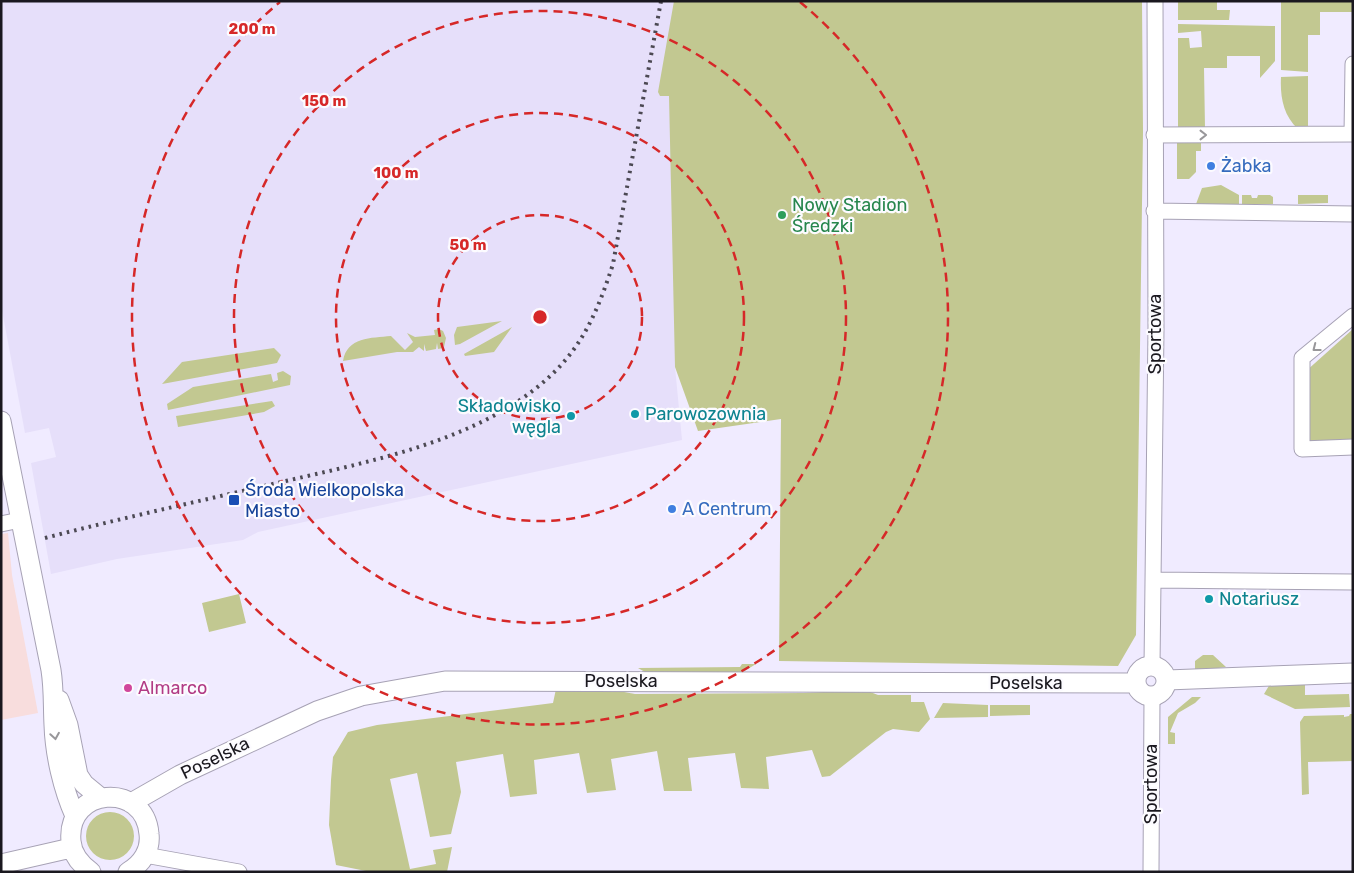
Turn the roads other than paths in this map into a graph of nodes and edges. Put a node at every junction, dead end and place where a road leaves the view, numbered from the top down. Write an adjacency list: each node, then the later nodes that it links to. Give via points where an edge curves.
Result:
1 (1155, 1): 3 (street, Sportowa)
2 (1353, 64): 3 (street, one-way to 2, via 1352,134)
3 (1154, 135): 4 (street, Sportowa)
4 (1154, 212): 5 (street); 11 (street, Sportowa)
5 (1353, 214)
6 (1353, 316): 8 (street, one-way to 8, via 1302,358 1302,448)
7 (1, 421): 9 (street)
8 (1353, 447)
9 (20, 520): 10 (street); 17 (street)
10 (1, 524)
11 (1154, 580): 12 (street); 13 (street, Sportowa)
12 (1353, 582)
13 (1152, 666): 15 (street, via 1162,670); 16 (street, via 1140,671)
14 (1353, 673): 15 (street)
15 (1167, 680): 18 (street, via 1163,691)
16 (1136, 683): 18 (street, via 1141,693); 20 (street, Poselska, via 445,681 361,696 317,710)
17 (54, 687): 19 (street, via 68,725 78,775); 21 (street, one-way to 21, via 54,727 62,778)
18 (1152, 696): 28 (street, Sportowa)
19 (101, 798): 20 (street, via 116,797); 21 (street, via 90,802)
20 (131, 802): 23 (street, via 149,826 149,846)
21 (75, 816): 22 (street, via 70,832)
22 (71, 848): 24 (street); 25 (street)
23 (145, 855): 26 (street); 27 (street)
24 (1, 864)
25 (91, 872)
26 (128, 872)
27 (239, 872)
28 (1150, 872)

